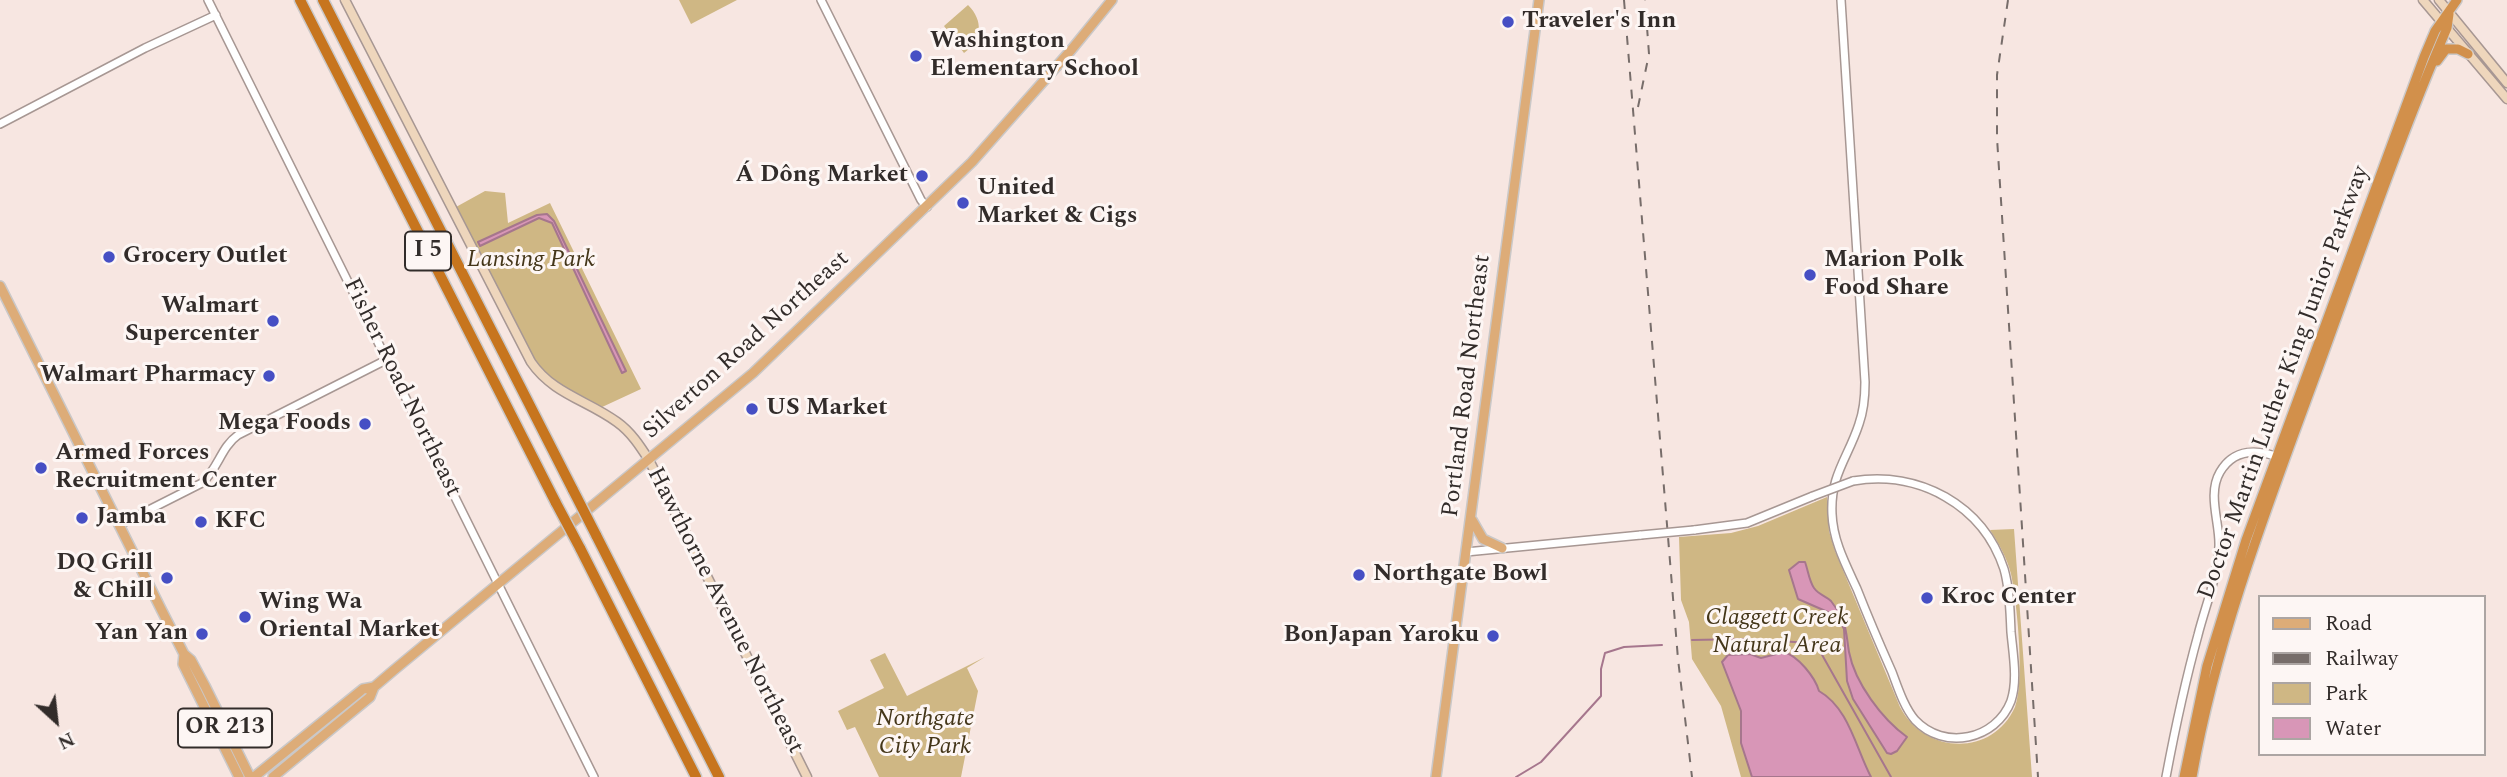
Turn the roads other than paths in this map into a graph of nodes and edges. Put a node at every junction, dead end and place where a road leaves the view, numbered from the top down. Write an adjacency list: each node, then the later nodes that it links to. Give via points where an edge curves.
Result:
1 (208, 0): 13 (street, Fisher Road Northeast)
2 (300, 0): 38 (highway, I 5, bridge)
3 (323, 0): 39 (highway, I 5, bridge)
4 (345, 0): 24 (main road, Hawthorne Avenue Northeast, via 531,362 561,391 622,426)
5 (821, 0): 20 (street)
6 (1112, 0): 20 (main road, Silverton Road Northeast, via 1012,118)
7 (1539, 0): 25 (main road, Portland Road Northeast)
8 (1841, 0): 27 (street, bridge, via 1865,382 1857,431 1835,481 1832,504 1834,529 1915,719 1930,732 1952,738 1980,734 2007,710 2014,690 2008,587 2001,561 1969,514 1927,487 1889,479 1853,481 1813,496 1747,523)
9 (2423, 0): 14 (main road)
10 (2439, 0): 12 (main road)
11 (2457, 0): 12 (highway, Doctor Martin Luther King Junior Parkway)
12 (2449, 13): 14 (highway, Doctor Martin Luther King Junior Parkway); 16 (main road)
13 (216, 15): 18 (street); 22 (street, Fisher Road Northeast)
14 (2444, 25): 15 (main road); 19 (highway, Doctor Martin Luther King Junior Parkway); 23 (highway, Doctor Martin Luther King Junior Parkway, via 2419,70)
15 (2468, 54): 17 (main road); 19 (highway, via 2452,48 2440,55)
16 (2507, 83)
17 (2507, 99)
18 (0, 124)
19 (2397, 156): 23 (highway, Doctor Martin Luther King Junior Parkway)
20 (927, 207): 24 (main road, Silverton Road Northeast, via 749,377)
21 (0, 286): 26 (main road, OR 213)
22 (386, 360): 26 (street, via 239,435 202,483); 29 (street, Fisher Road Northeast)
23 (2281, 458): 42 (street, via 2254,451 2239,454 2217,478 2217,561); 43 (highway, Doctor Martin Luther King Junior Parkway, via 2219,624); 44 (highway, Doctor Martin Luther King Junior Parkway, via 2231,613)
24 (649, 460): 29 (main road, Silverton Road Northeast); 40 (main road, Hawthorne Avenue Northeast)
25 (1471, 518): 27 (main road, via 1483,540); 28 (main road, Portland Road Northeast)
26 (119, 525): 30 (main road, OR 213)
27 (1503, 548): 28 (street)
28 (1466, 552): 41 (main road, Portland Road Northeast)
29 (498, 584): 32 (main road, Silverton Road Northeast); 37 (street, Fisher Road Northeast)
30 (184, 654): 31 (main road, OR 213); 33 (main road, OR 213)
31 (190, 678): 33 (main road, via 207,701); 34 (main road, OR 213)
32 (374, 687): 35 (main road, Silverton Road Northeast, via 363,689); 36 (main road, Silverton Road Northeast, via 370,697)
33 (212, 701): 35 (main road, OR 213)
34 (239, 777)
35 (252, 777)
36 (273, 777)
37 (594, 777)
38 (696, 777)
39 (719, 777)
40 (807, 777)
41 (1436, 777)
42 (2166, 777)
43 (2184, 777)
44 (2192, 777)

